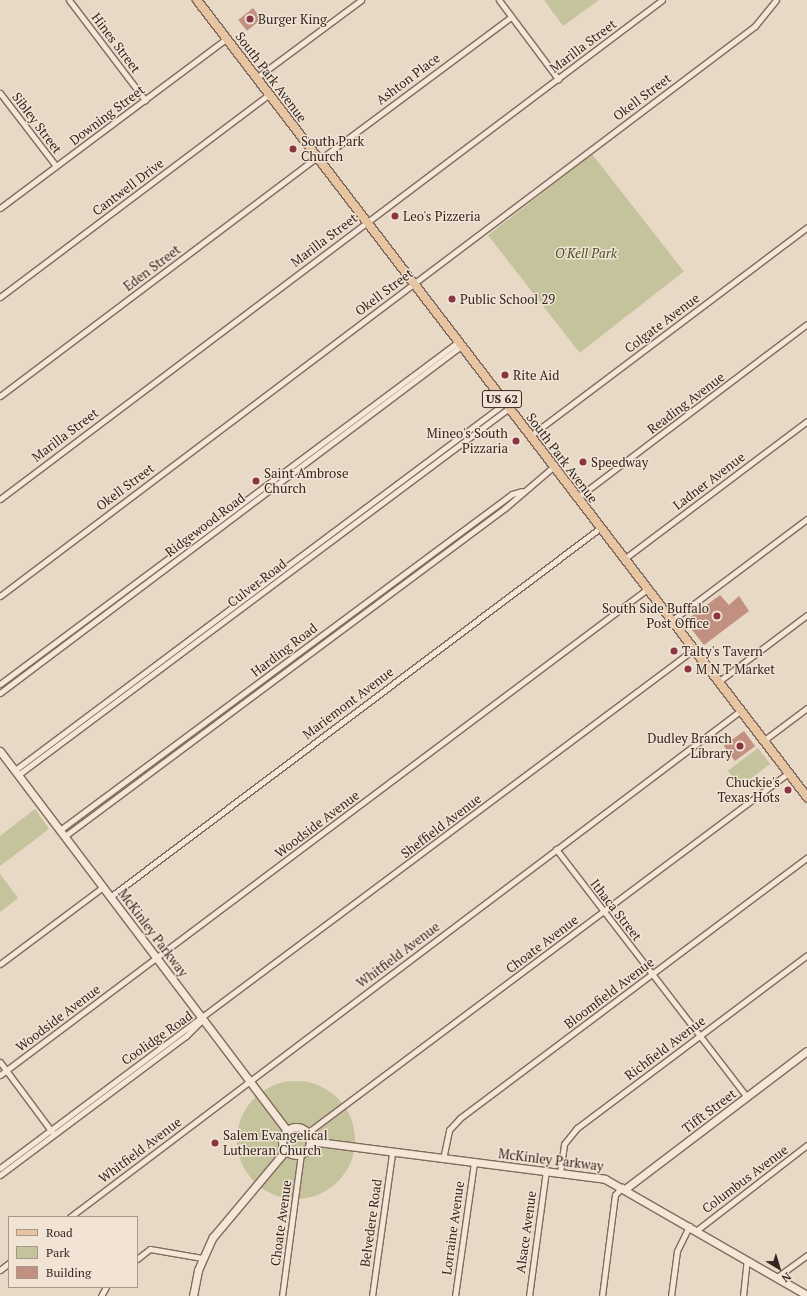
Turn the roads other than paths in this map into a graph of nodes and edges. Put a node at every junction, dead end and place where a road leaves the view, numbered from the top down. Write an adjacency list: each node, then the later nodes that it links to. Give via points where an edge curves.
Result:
1 (69, 0): 13 (street, Hines Street)
2 (197, 0): 8 (main road, South Park Avenue / US 62)
3 (361, 0): 9 (street)
4 (499, 0): 7 (street)
5 (662, 0): 10 (street, Marilla Street)
6 (776, 0): 19 (street, Okell Street, via 755,26)
7 (511, 17): 10 (street); 14 (street, Ashton Place)
8 (226, 39): 9 (main road, South Park Avenue / US 62); 13 (street, Downing Street)
9 (256, 78): 12 (main road, South Park Avenue / US 62)
10 (558, 79): 17 (street, Marilla Street)
11 (0, 93): 15 (street, Sibley Street)
12 (269, 94): 14 (main road, South Park Avenue / US 62); 20 (street, Cantwell Drive)
13 (145, 100): 15 (street, Downing Street)
14 (318, 158): 17 (main road, South Park Avenue / US 62); 23 (street, Eden Street)
15 (56, 166): 16 (street, Downing Street)
16 (0, 208)
17 (366, 222): 19 (main road, South Park Avenue / US 62); 30 (street, Marilla Street)
18 (807, 227): 26 (street, Colgate Avenue)
19 (414, 283): 22 (main road, South Park Avenue / US 62); 41 (street, Okell Street)
20 (0, 297)
21 (807, 324): 29 (street, Reading Avenue)
22 (460, 344): 24 (main road, South Park Avenue / US 62); 31 (street, Ridgewood Road)
23 (0, 396)
24 (507, 406): 26 (main road, South Park Avenue / US 62); 65 (street, Culver Road)
25 (807, 421): 38 (street, Ladner Avenue)
26 (530, 436): 27 (main road, South Park Avenue / US 62)
27 (553, 467): 28 (street, Harding Road); 29 (main road, South Park Avenue / US 62)
28 (522, 491): 35 (street, Harding Road, via 512,494); 37 (street, Harding Road, via 517,498)
29 (577, 498): 33 (main road, South Park Avenue / US 62)
30 (0, 499)
31 (249, 502): 34 (street, Ridgewood Road); 36 (street, Ridgewood Road)
32 (807, 519): 46 (street)
33 (600, 528): 38 (main road, South Park Avenue / US 62); 74 (street, Mariemont Avenue)
34 (182, 548): 36 (street); 43 (street, Ridgewood Road)
35 (436, 550): 37 (street); 40 (street, Harding Road)
36 (186, 553): 44 (street, Ridgewood Road)
37 (440, 556): 42 (street, Harding Road)
38 (624, 559): 39 (main road, South Park Avenue / US 62)
39 (646, 589): 46 (main road, South Park Avenue / US 62); 77 (street, Woodside Avenue)
40 (383, 590): 42 (street); 47 (street, Harding Road)
41 (0, 596)
42 (387, 596): 48 (street, Harding Road)
43 (114, 600): 44 (street); 49 (street, Ridgewood Road)
44 (117, 605): 51 (street, Ridgewood Road)
45 (807, 615): 54 (street)
46 (671, 621): 50 (main road, South Park Avenue / US 62)
47 (332, 628): 48 (street); 52 (street, Harding Road)
48 (336, 634): 53 (street, Harding Road)
49 (47, 650): 51 (street); 55 (street, Ridgewood Road)
50 (693, 650): 54 (main road, South Park Avenue / US 62); 80 (street, Sheffield Avenue)
51 (50, 655): 56 (street, Ridgewood Road)
52 (279, 667): 53 (street); 57 (street, Harding Road)
53 (284, 673): 60 (street, Harding Road)
54 (718, 682): 59 (main road, South Park Avenue / US 62)
55 (0, 684)
56 (0, 693)
57 (226, 707): 60 (street); 62 (street, Harding Road)
58 (807, 708): 61 (street)
59 (740, 711): 61 (main road, South Park Avenue / US 62); 71 (street, Whitfield Avenue)
60 (231, 713): 64 (street, Harding Road)
61 (764, 741): 66 (main road, South Park Avenue / US 62)
62 (175, 745): 64 (street); 67 (street, Harding Road)
63 (0, 751): 65 (street, McKinley Parkway)
64 (179, 751): 68 (street, Harding Road)
65 (16, 772): 70 (street, McKinley Parkway)
66 (788, 773): 69 (main road, South Park Avenue / US 62); 75 (street, Choate Avenue)
67 (123, 784): 68 (street); 70 (street, Harding Road)
68 (127, 790): 70 (street, Harding Road)
69 (807, 798)
70 (63, 833): 73 (street, McKinley Parkway)
71 (556, 849): 75 (street, Ithaca Street); 86 (street, Whitfield Avenue)
72 (807, 857): 79 (street, Bloomfield Avenue)
73 (103, 887): 74 (street, McKinley Parkway); 78 (street)
74 (110, 897): 77 (street, McKinley Parkway)
75 (604, 912): 79 (street, Ithaca Street); 90 (street, Choate Avenue)
76 (807, 955): 81 (street, Richfield Avenue)
77 (157, 958): 80 (street, McKinley Parkway); 84 (street, Woodside Avenue)
78 (0, 964)
79 (652, 974): 81 (street, Ithaca Street); 96 (street, Bloomfield Avenue, via 455,1122 446,1138)
80 (202, 1019): 86 (street, McKinley Parkway); 89 (street, Coolidge Road, via 195,1029)
81 (699, 1036): 87 (street, Ithaca Street); 100 (street, Richfield Avenue, via 569,1135)
82 (807, 1051): 87 (street, Tifft Street)
83 (0, 1062): 84 (street)
84 (6, 1070): 85 (street, Woodside Avenue); 89 (street)
85 (0, 1075)
86 (250, 1081): 88 (street, McKinley Parkway); 103 (street, Whitfield Avenue)
87 (747, 1097): 102 (street, Tifft Street)
88 (287, 1130): 90 (street, via 298,1127); 93 (street, via 282,1140)
89 (53, 1132): 98 (street, Coolidge Road); 101 (street, Coolidge Road)
90 (308, 1133): 91 (street)
91 (310, 1141): 94 (street); 95 (street, McKinley Parkway)
92 (807, 1145): 105 (street, Columbus Avenue)
93 (286, 1150): 94 (street); 108 (street, via 219,1228)
94 (301, 1153): 115 (street, Choate Avenue)
95 (392, 1153): 96 (street, McKinley Parkway); 116 (street, Belvedere Road)
96 (443, 1159): 97 (street, McKinley Parkway)
97 (474, 1163): 99 (street, McKinley Parkway); 117 (street, Lorraine Avenue)
98 (0, 1168)
99 (546, 1171): 100 (street, McKinley Parkway); 118 (street, Alsace Avenue)
100 (560, 1173): 102 (street, McKinley Parkway, via 605,1179)
101 (0, 1175)
102 (623, 1188): 104 (street, McKinley Parkway); 119 (street, via 615,1195)
103 (71, 1216)
104 (689, 1226): 105 (street, McKinley Parkway); 120 (street, via 677,1251)
105 (697, 1230): 109 (street, McKinley Parkway)
106 (807, 1255): 112 (street)
107 (138, 1258): 108 (street, via 150,1249)
108 (202, 1258): 114 (street)
109 (747, 1260): 112 (street, McKinley Parkway); 121 (street)
110 (8, 1264): 111 (street)
111 (0, 1270)
112 (777, 1277): 113 (street, McKinley Parkway)
113 (807, 1295)
114 (193, 1296)
115 (282, 1296)
116 (372, 1296)
117 (455, 1296)
118 (529, 1296)
119 (602, 1296)
120 (671, 1296)
121 (743, 1296)

